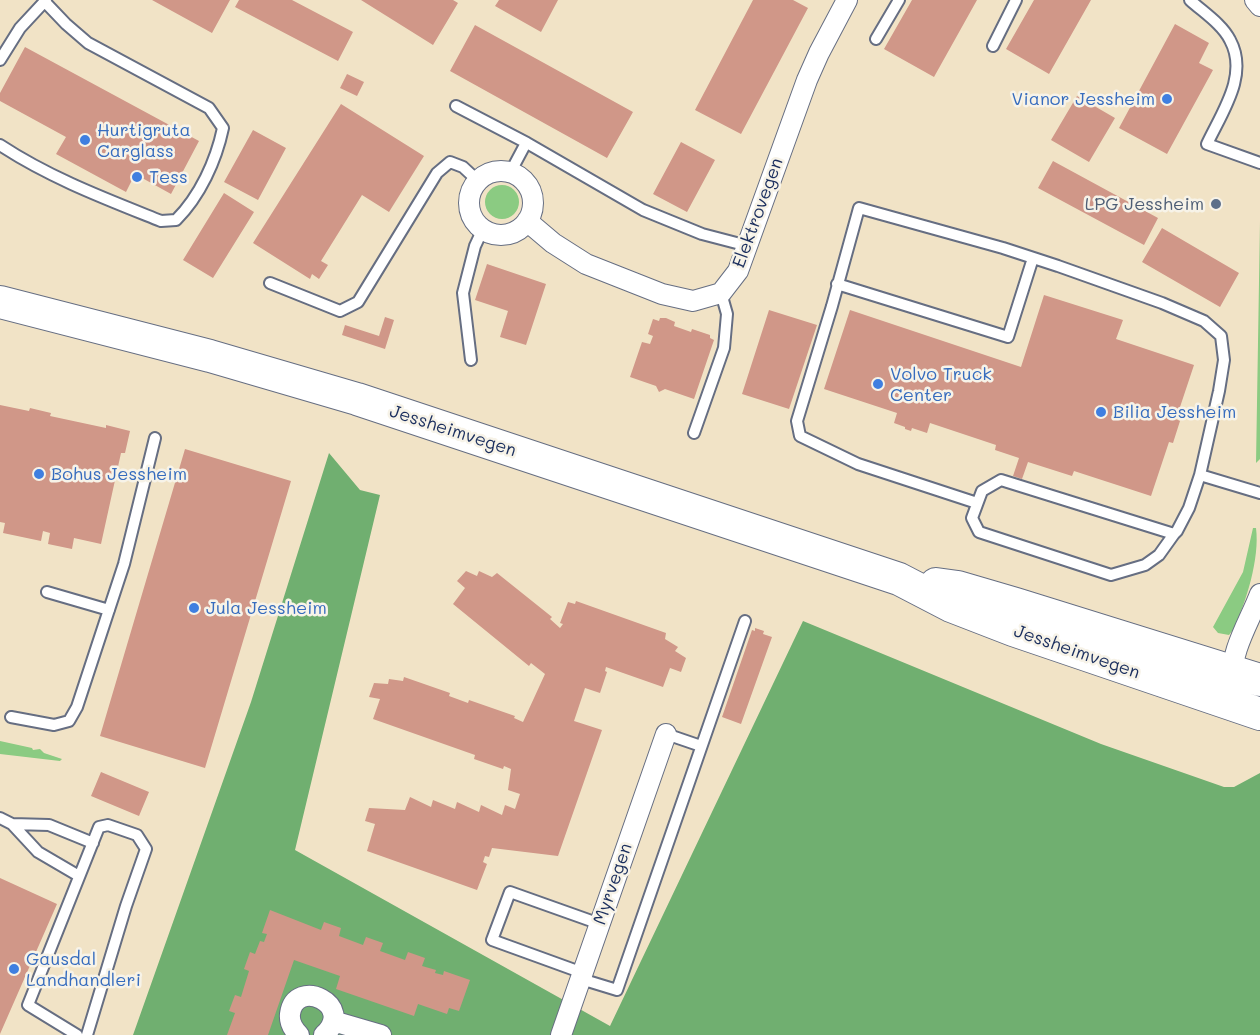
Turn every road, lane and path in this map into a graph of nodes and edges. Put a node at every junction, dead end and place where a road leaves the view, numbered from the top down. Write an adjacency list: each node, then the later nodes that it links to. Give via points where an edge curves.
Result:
1 (847, 0): 19 (street, Elektrovegen, via 807,80)
2 (899, 0): 8 (lane)
3 (1016, 0): 9 (lane)
4 (1190, 0): 14 (lane, via 1230,39 1237,60 1236,80 1206,144)
5 (1255, 0): 7 (street)
6 (45, 1): 10 (lane, via 20,28); 13 (lane, via 88,43 209,108 223,128 218,153 188,207 176,220 161,221 73,186)
7 (1260, 6)
8 (876, 39)
9 (993, 46)
10 (0, 60)
11 (456, 106): 12 (lane)
12 (526, 142): 15 (lane); 19 (lane, via 643,210 702,234)
13 (0, 145)
14 (1260, 163)
15 (510, 173): 16 (street, via 497,171); 17 (street, via 518,175 531,191 532,212)
16 (478, 181): 18 (street, via 472,190 471,211); 21 (lane, via 463,167 450,162 437,172 358,302 349,307 340,311)
17 (527, 221): 18 (street, via 520,229 501,235); 23 (street, via 586,264 623,281 693,301)
18 (483, 229): 25 (lane, via 463,293)
19 (748, 246): 23 (street, Elektrovegen, via 738,271)
20 (1033, 258): 22 (lane, via 859,208); 22 (lane, via 1008,337); 28 (lane, via 1193,316 1221,336 1224,360)
21 (270, 282)
22 (837, 284): 30 (lane, via 797,421 800,436 858,464)
23 (721, 293): 26 (lane, via 727,314 724,348)
24 (0, 302): 32 (main road, Jessheimvegen, via 357,399)
25 (471, 360)
26 (694, 433)
27 (155, 438): 35 (lane)
28 (1200, 475): 29 (lane); 31 (lane, via 1189,508)
29 (1260, 493)
30 (977, 503): 31 (lane, via 982,491 1001,480); 31 (lane, via 972,518 979,532 1111,575 1145,565 1159,555)
31 (1174, 534)
32 (899, 579): 37 (main road, Jessheimvegen, via 958,587); 38 (main road, Jessheimvegen, via 951,606 1013,630)
33 (47, 592): 35 (lane)
34 (1260, 594): 37 (street, via 1239,644)
35 (110, 610): 39 (lane, via 69,721 54,725)
36 (745, 621): 41 (lane)
37 (1252, 675): 38 (street)
38 (1248, 709)
39 (11, 717)
40 (666, 734): 41 (lane); 46 (street, Myrvegen)
41 (701, 746): 47 (lane, via 617,990)
42 (0, 818): 43 (lane)
43 (12, 824): 44 (lane, via 49,825); 45 (lane, via 38,852)
44 (93, 843): 45 (lane); 50 (lane, via 99,827 108,825 137,836 146,849)
45 (79, 876): 49 (lane, via 28,1005)
46 (600, 924): 47 (street, Myrvegen); 47 (lane, via 510,892 492,940)
47 (582, 976): 53 (street, Myrvegen)
48 (329, 1028): 51 (street, via 331,1007 327,1001 306,996 291,1010 291,1025); 52 (street)
49 (77, 1035)
50 (87, 1035)
51 (299, 1035)
52 (381, 1035)
53 (561, 1035)

